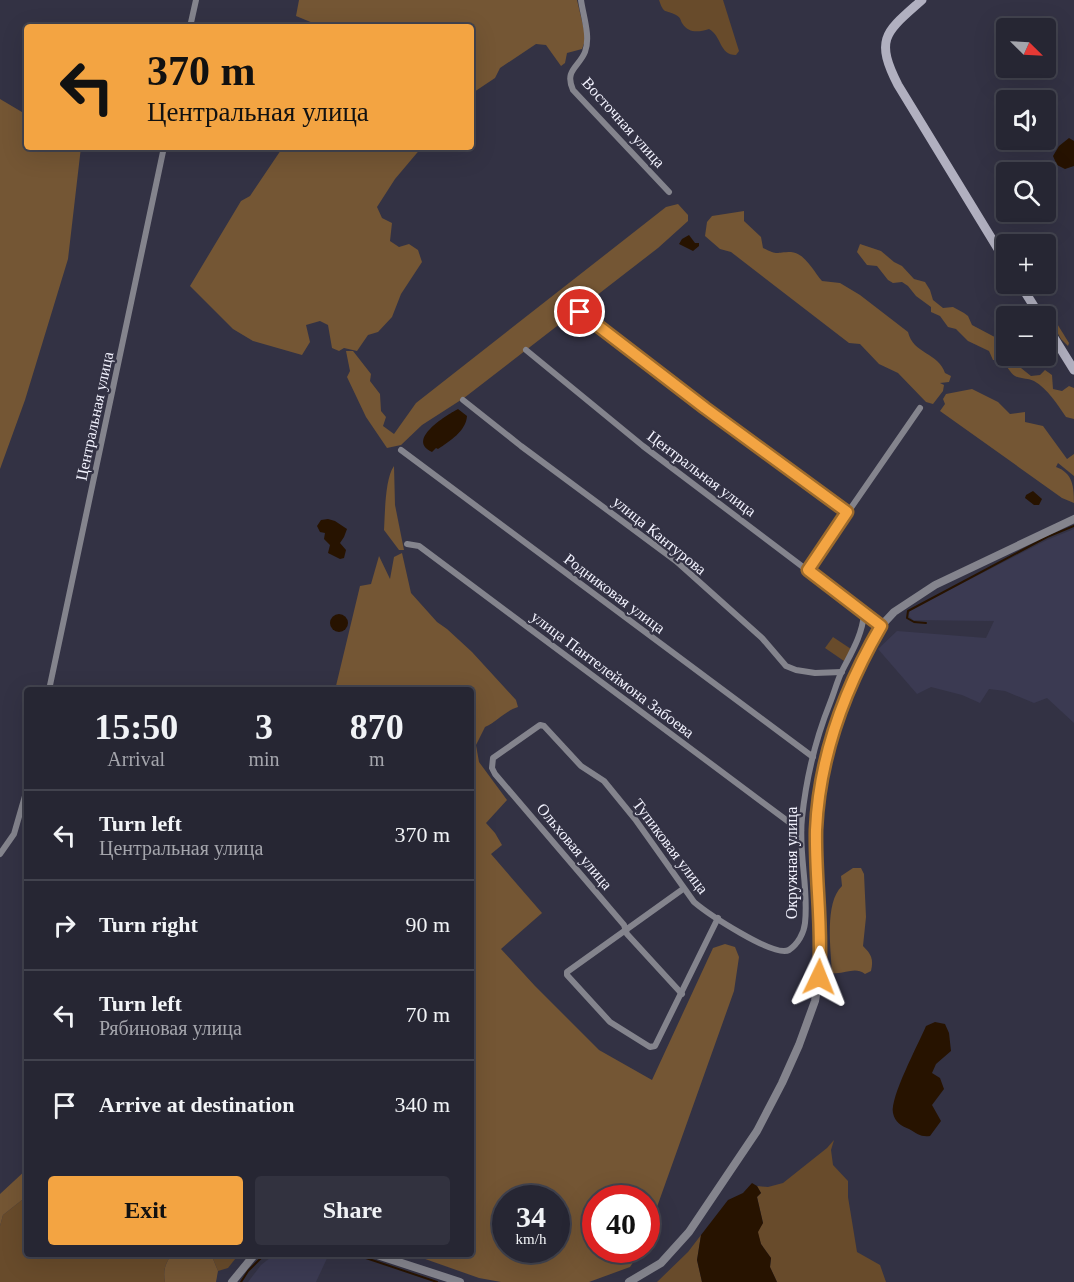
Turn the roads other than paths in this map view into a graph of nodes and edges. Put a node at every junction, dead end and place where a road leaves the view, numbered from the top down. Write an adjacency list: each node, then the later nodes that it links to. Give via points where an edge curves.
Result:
1 (196, 0): 4 (street)
2 (581, 0): 6 (street, Восточная улица, via 586,47 571,73 571,84)
3 (922, 0): 7 (main road, via 890,30 886,60)
4 (191, 24)
5 (163, 150): 22 (street, Центральная улица)
6 (669, 192)
7 (996, 246)
8 (580, 312): 15 (street)
9 (1056, 341): 11 (main road)
10 (526, 350): 18 (street, Центральная улица, via 643,446)
11 (1074, 370)
12 (463, 400): 21 (street, улица Кантурова, via 676,561 762,638 786,666 815,673)
13 (920, 408): 15 (street)
14 (401, 450): 24 (street, Родниковая улица)
15 (847, 512): 18 (street)
16 (1074, 519): 20 (street, via 935,585 894,612)
17 (407, 544): 26 (street, улица Пантелеймона Забоева, via 419,546)
18 (808, 570): 19 (street, Центральная улица)
19 (864, 614): 20 (street, Центральная улица); 21 (street, Окружная улица, via 857,642)
20 (881, 626): 37 (street, via 851,682 826,757 816,829 819,977 799,1045 758,1131 689,1232 661,1263)
21 (842, 672): 24 (street, Окружная улица)
22 (50, 687)
23 (540, 724): 28 (street, Тупиковая улица, via 581,766 604,781); 30 (street, Ольховая улица, via 493,758 492,768)
24 (813, 757): 26 (street, Окружная улица)
25 (24, 799): 27 (street, via 14,834)
26 (801, 831): 31 (street, Окружная улица, via 805,921)
27 (0, 854)
28 (683, 889): 29 (street, Тупиковая улица, via 700,907); 30 (street)
29 (718, 918): 31 (street, Тупиковая улица, via 778,952 789,950); 32 (street)
30 (625, 929): 32 (street, Ольховая улица); 32 (street, via 567,975 614,1025 652,1047)
31 (797, 942)
32 (682, 994)
33 (253, 1257): 35 (street)
34 (383, 1257): 36 (street)
35 (232, 1282)
36 (460, 1282)
37 (629, 1282)

